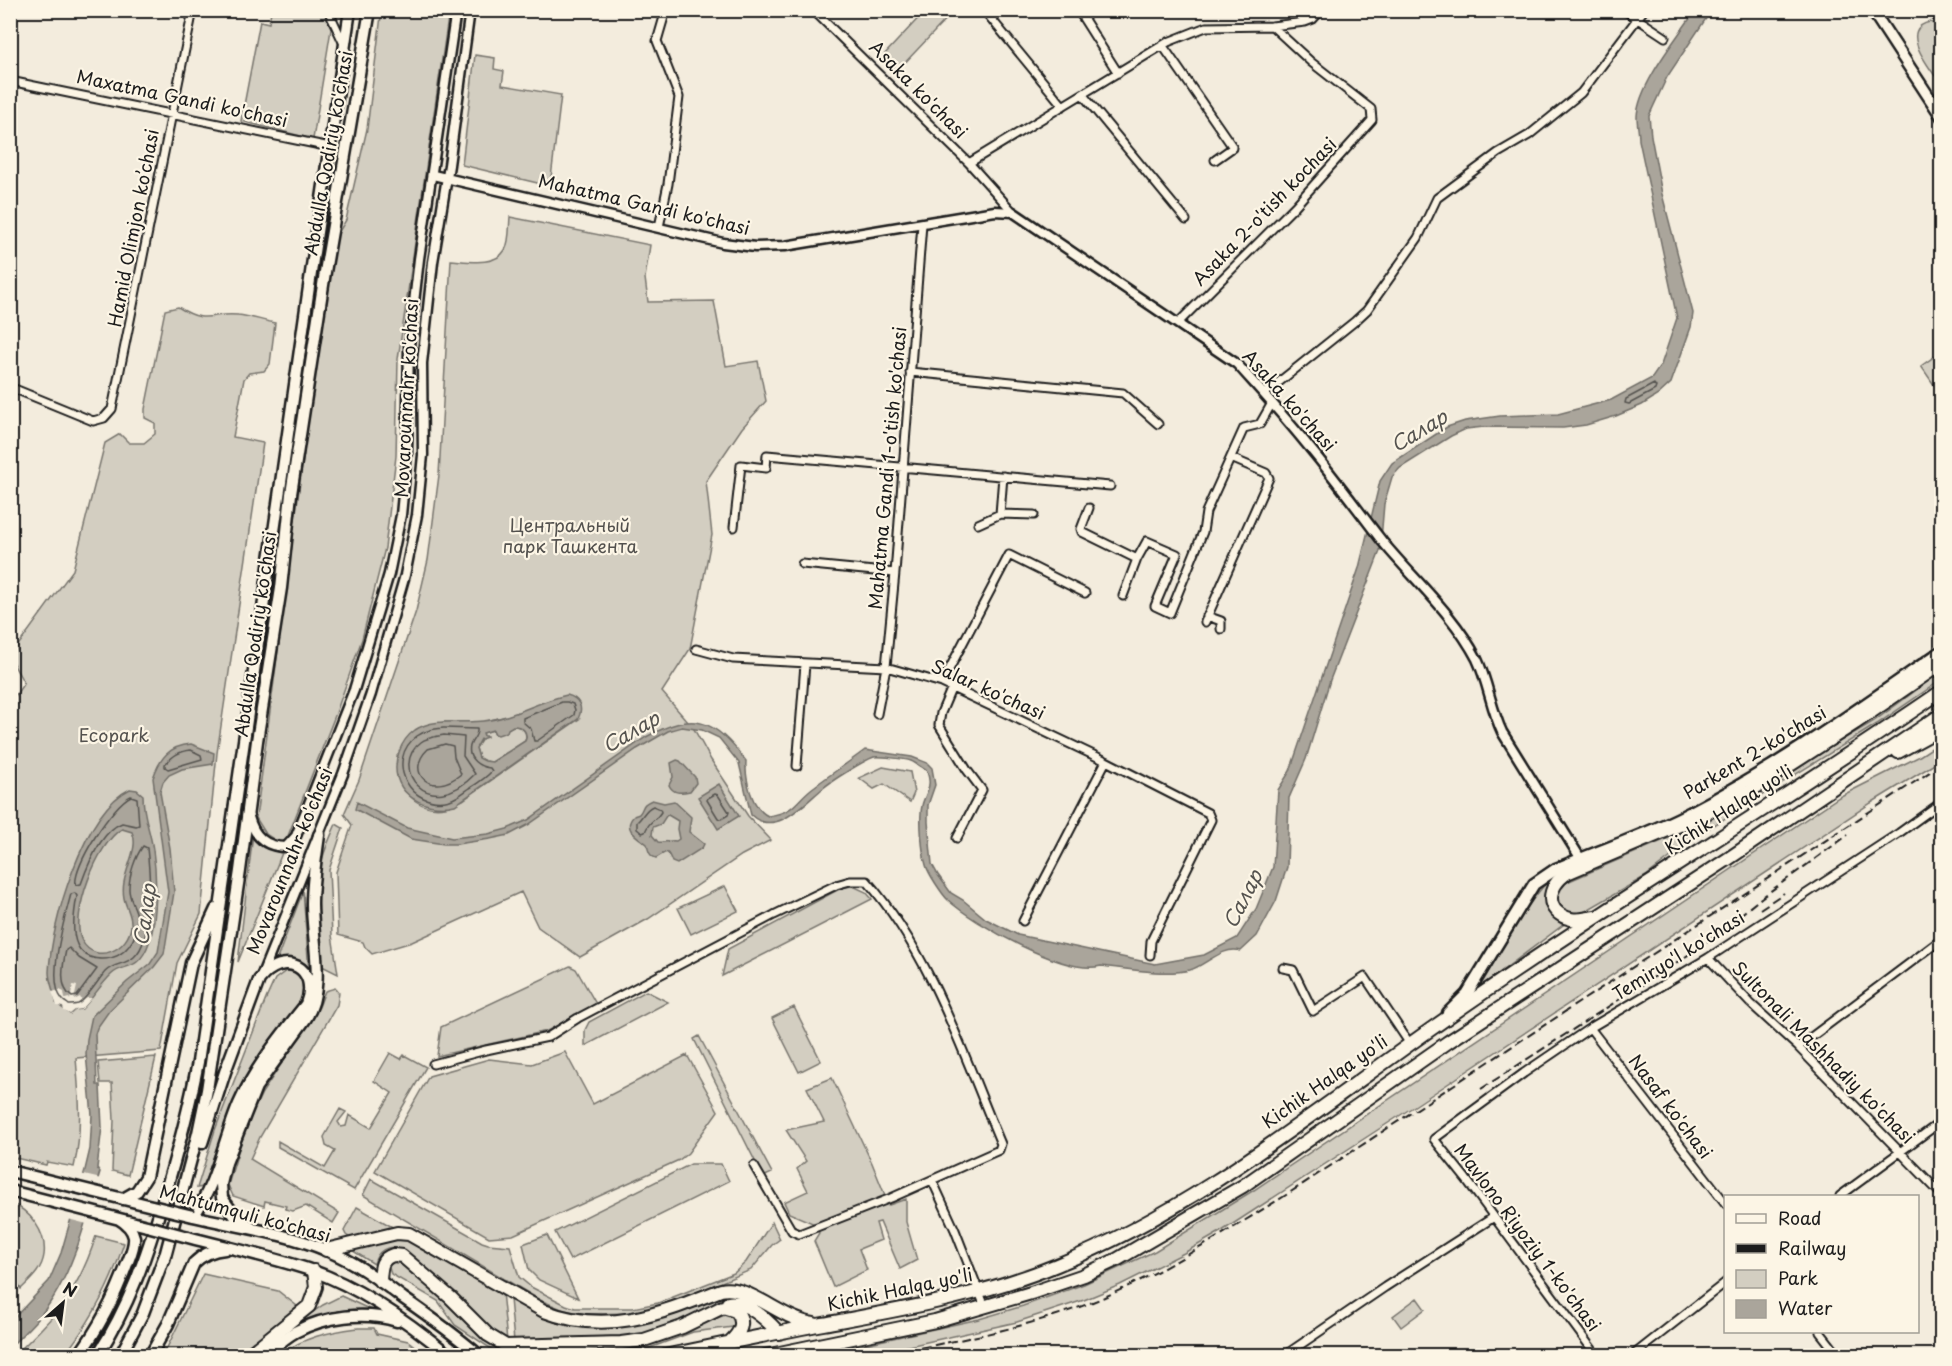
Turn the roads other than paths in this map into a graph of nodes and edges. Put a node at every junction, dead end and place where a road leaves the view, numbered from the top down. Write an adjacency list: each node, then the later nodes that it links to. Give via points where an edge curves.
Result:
1 (193, 10): 26 (street, Hamid Olimjon ko’chasi)
2 (328, 10): 20 (street)
3 (350, 10): 20 (main road, Abdulla Qodiriy ko'chasi)
4 (370, 10): 29 (main road, Abdulla Qodiriy ko'chasi)
5 (456, 10): 32 (street, Movarounnahr ko'chasi)
6 (470, 10): 33 (street, Movarounnahr ko'chasi)
7 (666, 10): 37 (street, via 657,41 679,97)
8 (813, 10): 31 (street, Asaka ko'chasi)
9 (984, 10): 25 (street)
10 (1078, 10): 22 (street)
11 (1321, 10): 18 (street, via 1305,22)
12 (1624, 10): 17 (street)
13 (1644, 10): 17 (street)
14 (1872, 10): 27 (main road)
15 (1929, 10): 16 (main road)
16 (1941, 17)
17 (1638, 19): 19 (street); 41 (street, via 1581,93 1529,135 1497,153 1437,198 1418,238 1367,310)
18 (1272, 26): 21 (street, via 1206,27); 38 (street, Asaka 2-o'tish kochasi, via 1371,109 1372,120 1294,206)
19 (1665, 37)
20 (345, 46): 28 (main road, Abdulla Qodiriy ko'chasi)
21 (1163, 46): 22 (street); 30 (street, via 1232,146)
22 (1118, 73): 24 (street)
23 (10, 81): 26 (street, Maxatma Gandi ko'chasi)
24 (1083, 95): 25 (street); 35 (street)
25 (1063, 106): 31 (street)
26 (172, 113): 28 (street, Maxatma Gandi ko'chasi); 40 (street, Hamid Olimjon ko’chasi, via 117,391 108,415 93,421)
27 (1941, 115)
28 (330, 147): 29 (main road, Maxatma Gandi ko'chasi); 80 (main road, Abdulla Qodiriy ko'chasi)
29 (346, 150): 76 (main road, Abdulla Qodiriy ko'chasi, via 291,494)
30 (1215, 160)
31 (969, 163): 34 (street, Asaka ko'chasi)
32 (433, 175): 33 (street, Mahatma Gandi ko'chasi); 76 (street, Movarounnahr ko'chasi, via 409,346 407,453 401,515 389,574 354,690 296,836 286,847 268,844 254,832)
33 (447, 177): 37 (street, Mahatma Gandi ko'chasi); 77 (street, Movarounnahr ko'chasi, via 422,363 423,455 417,515 402,586 371,694)
34 (1013, 212): 36 (street, Mahatma Gandi ko'chasi, via 995,211); 38 (street, Asaka ko'chasi)
35 (1186, 220)
36 (922, 224): 37 (street, Mahatma Gandi ko'chasi, via 785,246 755,247); 39 (street, Mahatma Gandi 1-o'tish ko'chasi)
37 (659, 227)
38 (1178, 323): 41 (street, Asaka ko'chasi, via 1237,364)
39 (910, 372): 43 (street, via 1123,393); 45 (street, Mahatma Gandi 1-o'tish ko'chasi)
40 (10, 387)
41 (1264, 394): 42 (street, Asaka ko'chasi)
42 (1272, 403): 44 (street, via 1260,424 1244,428); 79 (street, Asaka ko'chasi, via 1383,542 1451,618 1482,670 1502,732)
43 (1158, 424)
44 (1231, 458): 55 (street, via 1206,512 1203,532); 60 (street, via 1266,473 1269,478 1206,619 1221,621)
45 (902, 468): 46 (street); 52 (street, via 767,455 765,468 741,465); 57 (street, Mahatma Gandi 1-o'tish ko'chasi)
46 (1003, 476): 47 (street); 49 (street)
47 (1110, 486)
48 (1089, 508): 54 (street, via 1082,532)
49 (1000, 514): 50 (street); 51 (street)
50 (1034, 515)
51 (978, 525)
52 (734, 527)
53 (1178, 554): 54 (street, via 1147,541); 55 (street); 55 (street, via 1156,608 1171,612)
54 (1137, 559): 59 (street)
55 (1191, 560)
56 (801, 564): 57 (street)
57 (895, 573): 65 (street, Mahatma Gandi 1-o'tish ko'chasi)
58 (1085, 593): 66 (street, via 1009,555)
59 (1123, 596)
60 (1221, 628)
61 (696, 649): 64 (street, Salar ko'chasi, via 733,658)
62 (1941, 651): 79 (main road, Parkent 2-ko'chasi, via 1738,787)
63 (1941, 663): 79 (highway, via 1747,793 1696,818)
64 (805, 664): 65 (street, Salar ko'chasi); 73 (street)
65 (886, 667): 66 (street, Salar ko'chasi); 69 (street, Mahatma Gandi 1-o'tish ko'chasi)
66 (942, 683): 67 (street, Salar ko'chasi)
67 (952, 687): 72 (street, Salar ko'chasi); 78 (street, via 939,725 982,790)
68 (1941, 690): 81 (highway, Kichik Halqa yo'li)
69 (877, 714)
70 (1941, 714): 74 (highway, Kichik Halqa yo'li)
71 (1941, 728): 74 (highway)
72 (1106, 761): 82 (street); 84 (street, Salar ko'chasi, via 1208,813 1211,820 1151,941)
73 (797, 766)
74 (1834, 787): 115 (highway, Kichik Halqa yo'li, via 1448,1042 1243,1186 1118,1259)
75 (1941, 802): 85 (street, Temiryo'l ko'chasi)
76 (248, 813): 110 (main road, Abdulla Qodiriy ko'chasi, via 207,1090)
77 (319, 835): 87 (street, Movarounnahr ko'chasi); 107 (main road, via 312,905 316,996 306,1018 256,1087 222,1179 222,1198 228,1207)
78 (957, 838)
79 (1583, 862): 81 (highway, via 1555,883 1551,902 1559,914 1575,920); 88 (main road, Parkent 2-ko'chasi, via 1556,869 1534,884 1467,994)
80 (223, 887): 102 (main road, via 191,963 146,1177 137,1191); 123 (main road, Abdulla Qodiriy ko'chasi, via 184,1129 147,1255 126,1306)
81 (1600, 916): 88 (highway, Kichik Halqa yo'li)
82 (1023, 921)
83 (1941, 939): 91 (street)
84 (1150, 955)
85 (1708, 958): 89 (street, Temiryo'l ko'chasi); 91 (street, Sultonali Mashhadiy ko'chasi)
86 (1283, 968): 90 (street, via 1293,970 1313,1011 1365,977)
87 (259, 980): 104 (main road, via 275,966 295,965 307,978 308,999 248,1084 207,1194); 110 (main road)
88 (1435, 1026): 90 (highway, Kichik Halqa yo'li)
89 (1590, 1028): 94 (street, Temiryo'l ko'chasi); 103 (street, Nasaf ko'chasi)
90 (1410, 1044): 114 (highway, Kichik Halqa yo'li, via 1228,1173 1169,1209 1081,1255)
91 (1798, 1047): 95 (street, Sultonali Mashhadiy ko'chasi)
92 (432, 1064): 98 (street, via 548,1037 774,915 836,885 867,881 888,905 921,963 955,1030 1001,1144 999,1150)
93 (1941, 1121): 95 (street)
94 (1434, 1138): 105 (street, Mavlono Riyoziy 1-ko'chasi)
95 (1900, 1152): 100 (street); 101 (street, Sultonali Mashhadiy ko'chasi)
96 (754, 1166): 98 (street, via 792,1231 799,1234)
97 (10, 1171): 102 (main road, Mahtumquli ko'chasi)
98 (932, 1180): 114 (street)
99 (10, 1191): 106 (main road, Mahtumquli ko'chasi)
100 (1843, 1195)
101 (1941, 1195)
102 (123, 1199): 104 (main road, Mahtumquli ko'chasi, bridge)
103 (1724, 1203)
104 (193, 1216): 107 (main road, Mahtumquli ko'chasi)
105 (1494, 1217): 132 (street, via 1291,1351); 133 (street, Mavlono Riyoziy 1-ko'chasi)
106 (119, 1219): 108 (main road, Mahtumquli ko'chasi, bridge); 122 (main road, via 132,1232 133,1247 106,1312)
107 (261, 1232): 109 (main road, Mahtumquli ko'chasi)
108 (234, 1249): 111 (main road, Mahtumquli ko'chasi); 125 (main road, via 210,1251 194,1263)
109 (326, 1250): 112 (main road, Mahtumquli ko'chasi); 117 (highway, via 397,1233 409,1234 544,1311 565,1318 642,1318 730,1289 798,1320)
110 (164, 1260): 124 (main road, via 139,1322)
111 (314, 1271): 118 (main road, Mahtumquli ko'chasi); 126 (highway, via 316,1287 309,1306)
112 (380, 1281): 116 (highway, via 386,1258 402,1256 488,1335 511,1346 644,1340); 129 (main road, Mahtumquli ko'chasi)
113 (1724, 1283): 134 (street)
114 (980, 1292): 115 (street); 117 (highway, Kichik Halqa yo'li)
115 (986, 1307): 131 (highway, Kichik Halqa yo'li)
116 (719, 1308): 119 (highway, via 731,1302 740,1303 766,1319); 121 (highway, via 730,1308 741,1317 741,1327)
117 (821, 1324): 119 (highway, Kichik Halqa yo'li)
118 (413, 1327): 127 (main road, via 375,1316 343,1317 297,1331); 128 (main road, Mahtumquli ko'chasi)
119 (778, 1333): 121 (highway, Kichik Halqa yo'li)
120 (1821, 1333): 135 (street)
121 (730, 1342): 130 (highway, Kichik Halqa yo'li)
122 (78, 1356)
123 (97, 1356)
124 (120, 1356)
125 (150, 1356)
126 (247, 1356)
127 (264, 1356)
128 (450, 1356)
129 (480, 1356)
130 (665, 1356)
131 (765, 1356)
132 (1291, 1356)
133 (1597, 1356)
134 (1632, 1356)
135 (1839, 1356)

